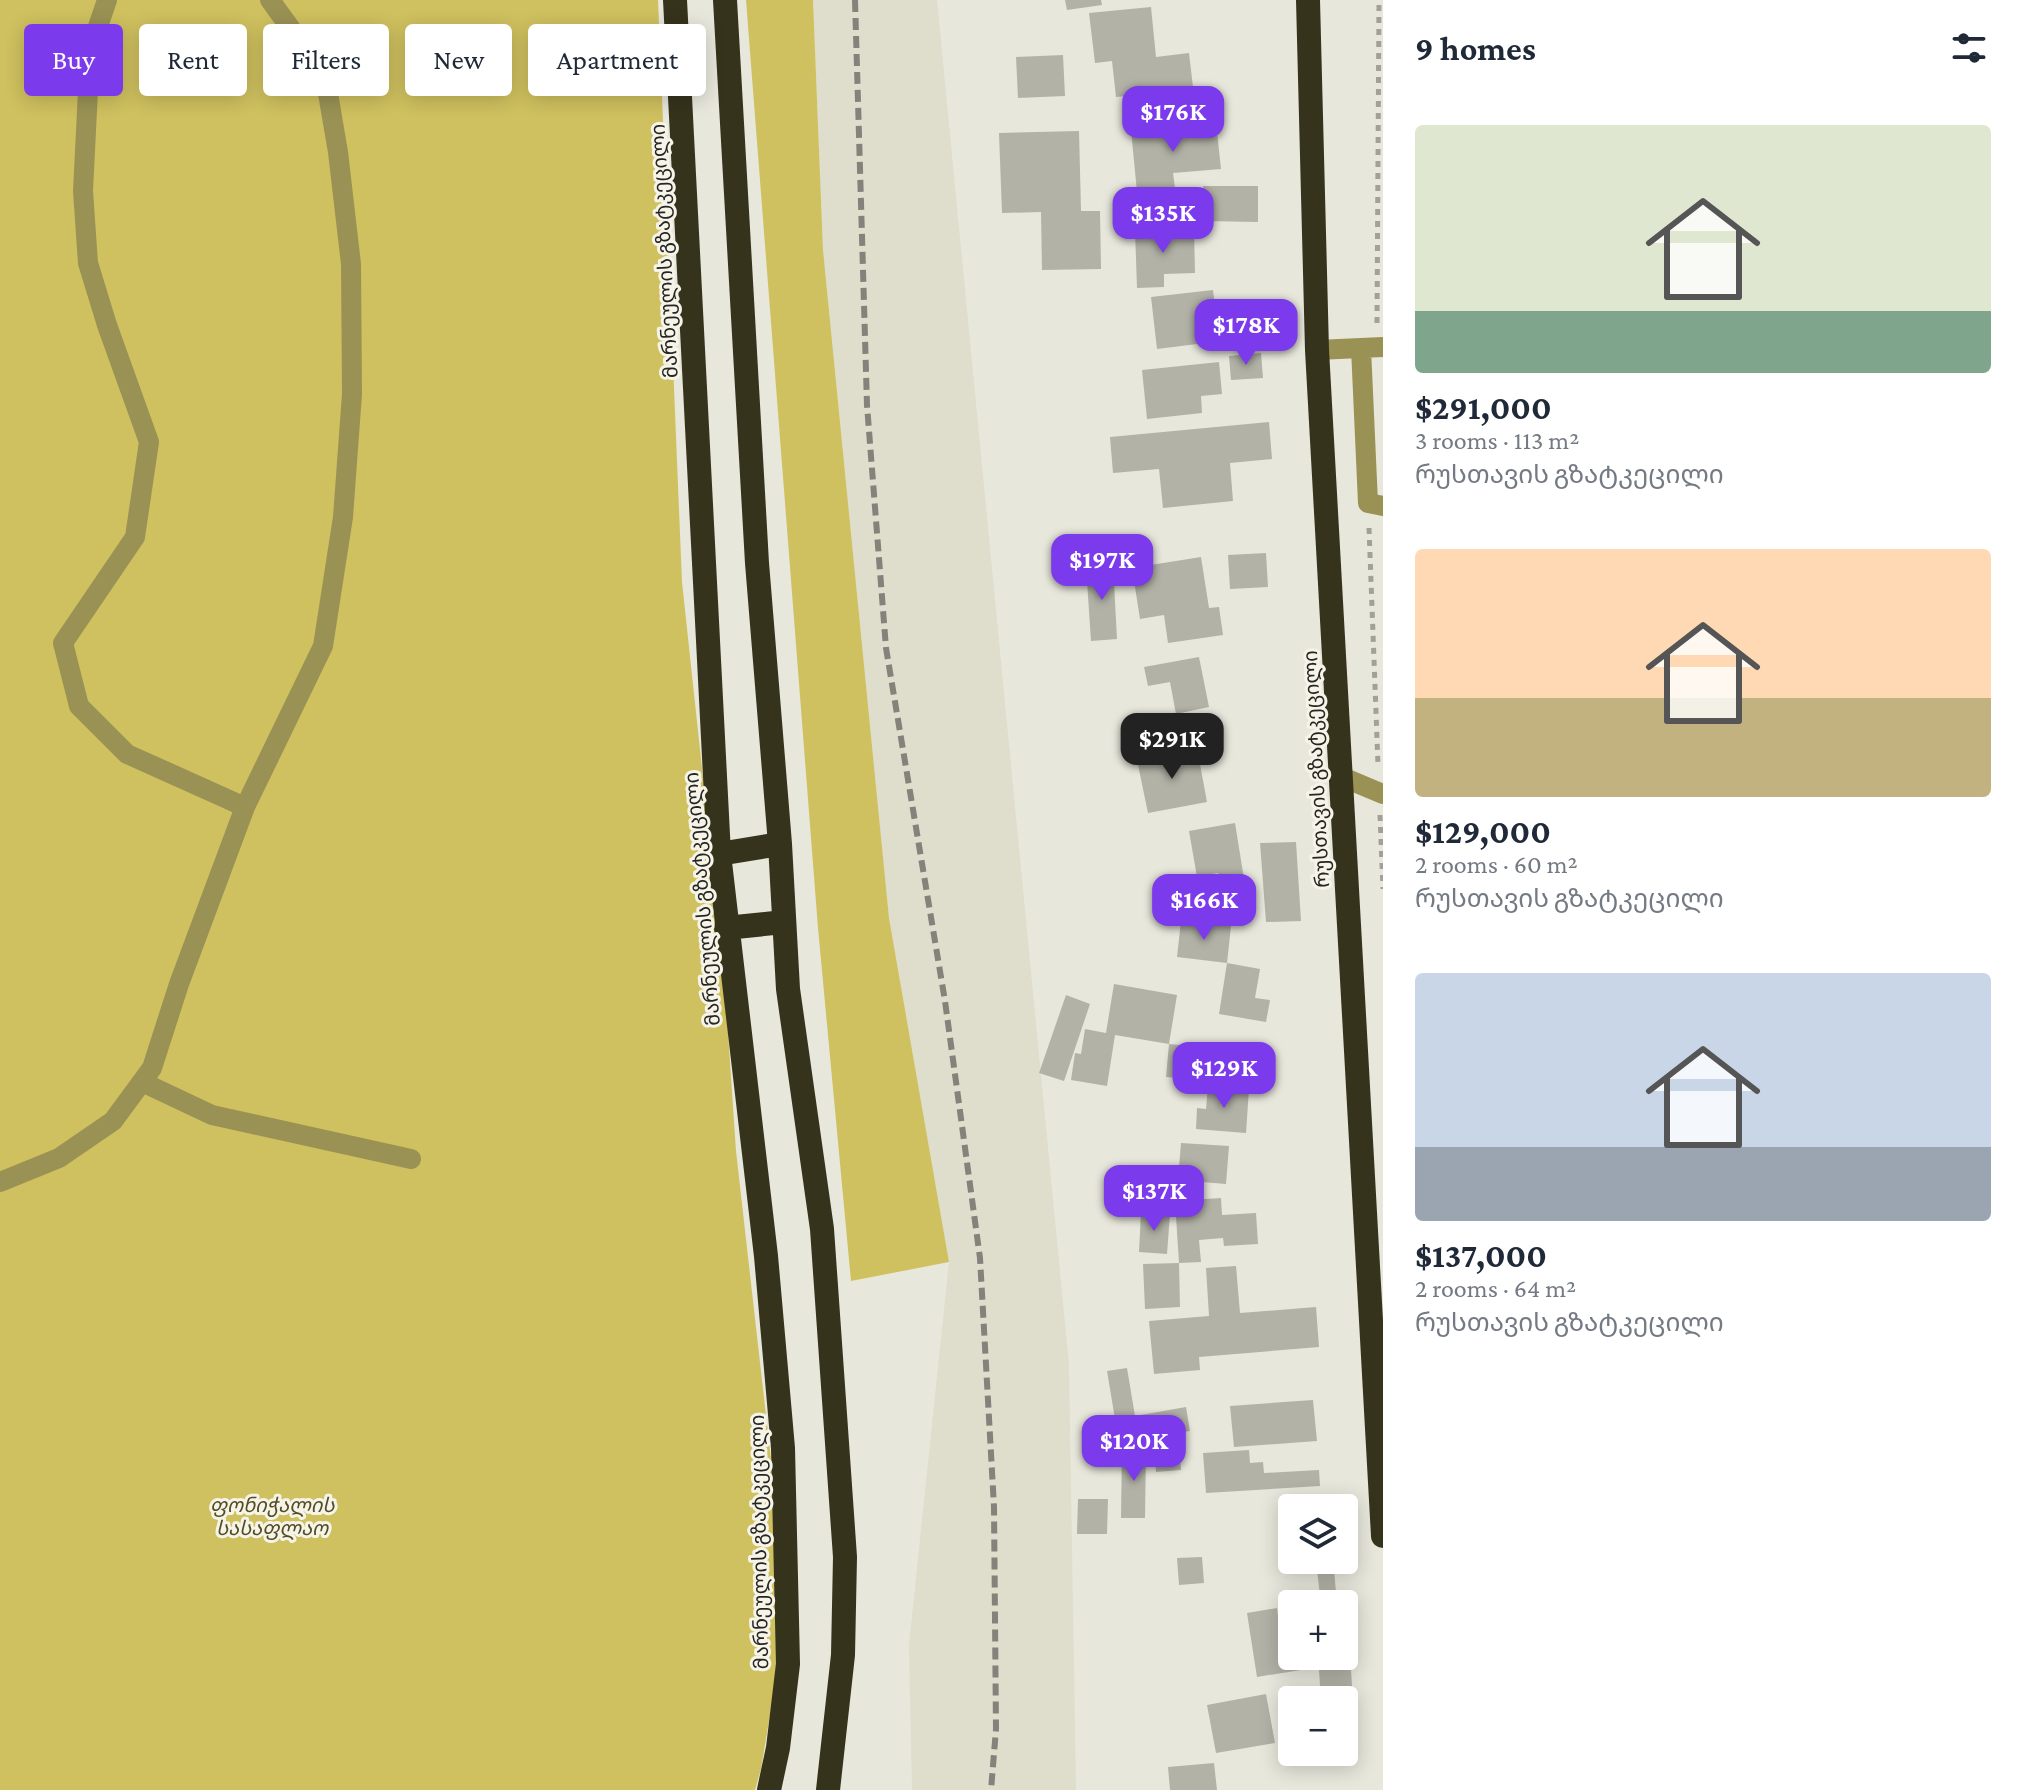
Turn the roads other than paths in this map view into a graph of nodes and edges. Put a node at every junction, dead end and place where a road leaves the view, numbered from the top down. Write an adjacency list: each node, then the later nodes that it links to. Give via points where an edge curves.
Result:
1 (107, 0): 11 (lane, via 90,50 83,191 88,263 149,442 135,537 63,643 79,706 127,754)
2 (270, 0): 11 (lane, via 325,76 351,264 352,394 343,517 323,646)
3 (675, 0): 13 (highway, მარნეულის გზატკეცილი)
4 (725, 0): 12 (highway, via 754,516)
5 (1308, 0): 7 (highway, რუსთავის გზატკეცილი)
6 (1373, 348): 7 (lane); 8 (lane)
7 (1317, 350): 9 (highway, რუსთავის გზატკეცილი)
8 (1375, 504)
9 (1340, 776): 10 (lane); 19 (highway, რუსთავის გზატკეცილი)
10 (1381, 794)
11 (245, 807): 16 (lane, via 152,1068)
12 (780, 844): 13 (highway); 14 (highway)
13 (719, 854): 15 (highway, მარნეულის გზატკეცილი)
14 (784, 922): 15 (highway); 22 (highway, via 788,989 822,1229 845,1557 843,1655)
15 (726, 928): 21 (highway, მარნეულის გზატკეცილი, via 766,1256 783,1448 788,1664)
16 (142, 1082): 17 (lane, via 212,1115); 18 (lane, via 113,1121 59,1158)
17 (411, 1159)
18 (0, 1182)
19 (1377, 1336): 20 (highway, რუსთავის გზატკეცილი)
20 (1383, 1536)
21 (769, 1790)
22 (828, 1790)

